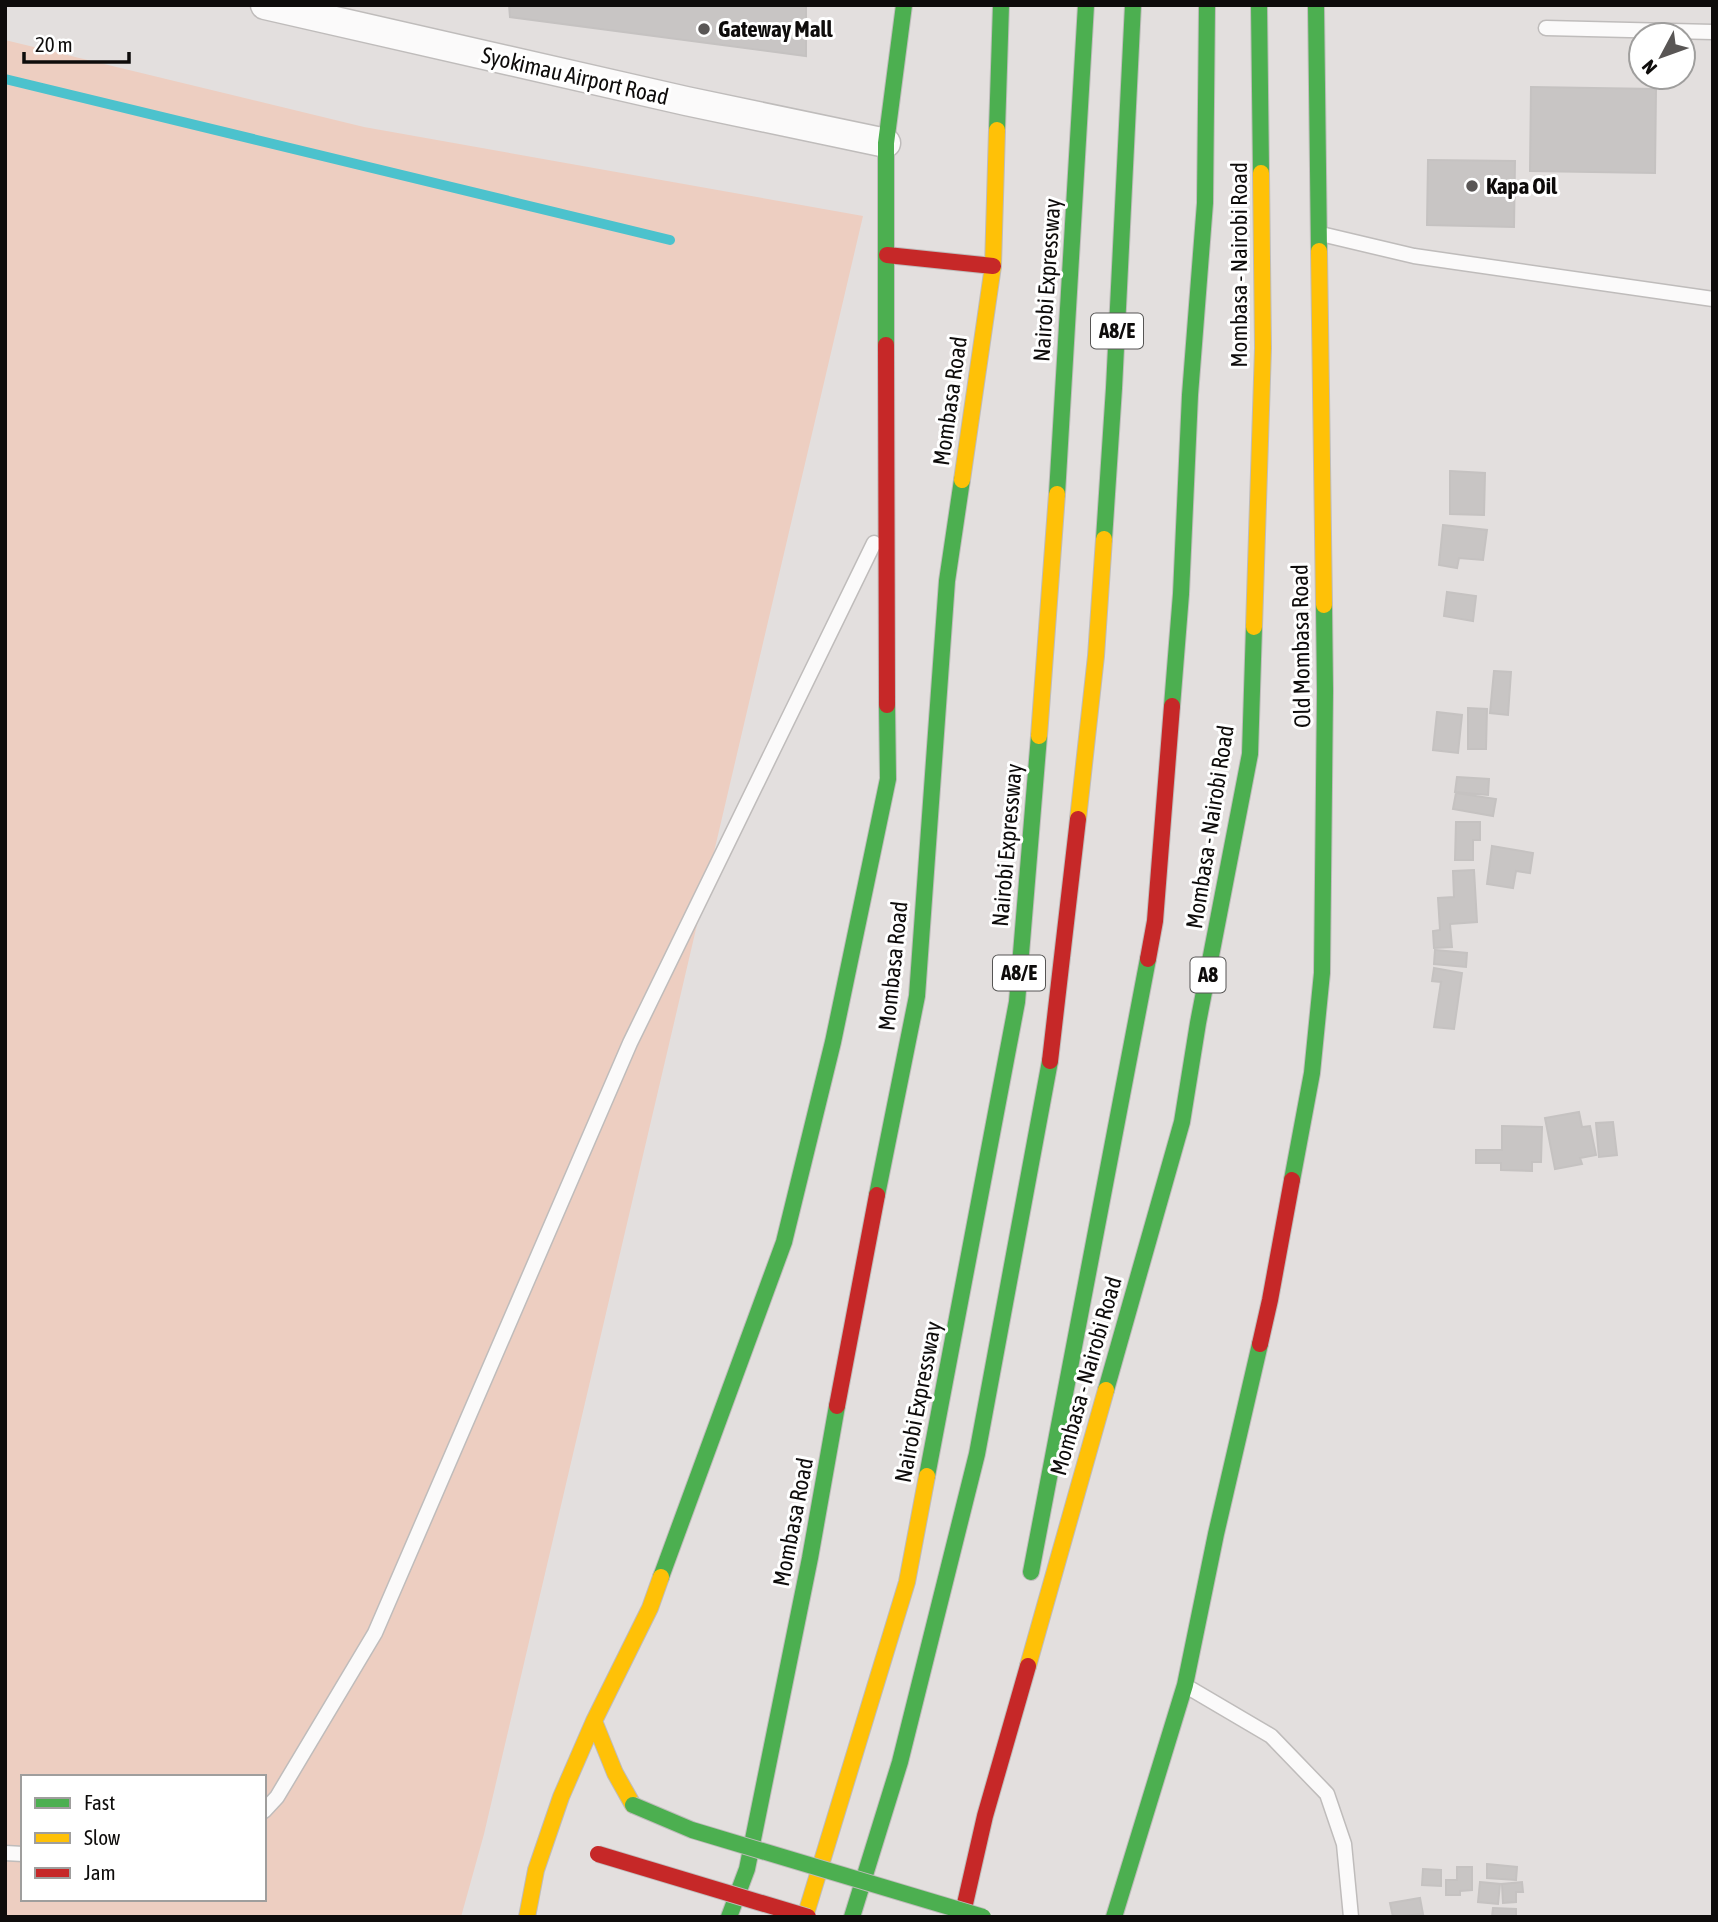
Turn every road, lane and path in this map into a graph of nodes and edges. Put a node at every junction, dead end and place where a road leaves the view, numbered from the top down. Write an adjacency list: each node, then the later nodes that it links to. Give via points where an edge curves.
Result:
1 (265, 5): 11 (street, Syokimau Airport Road)
2 (904, 5): 11 (main road)
3 (1001, 5): 14 (main road, Mombasa Road)
4 (1086, 5): 30 (main road, Nairobi Expressway / A8/E, via 1053,557 1017,1002 907,1582)
5 (1133, 5): 31 (main road, A8/E, via 1096,656 1052,1047 977,1454 900,1762)
6 (1207, 5): 17 (main road, via 1205,202 1155,921)
7 (1259, 5): 22 (main road, Mombasa - Nairobi Road / A8, via 1263,348 1250,754 1182,1122)
8 (1316, 5): 12 (main road, Old Mombasa Road)
9 (1546, 27): 10 (lane)
10 (1713, 32)
11 (886, 143): 13 (main road)
12 (1319, 234): 15 (lane, via 1414,256); 19 (main road, Old Mombasa Road, via 1325,691 1322,973 1312,1073 1272,1282)
13 (887, 255): 14 (main road); 16 (main road)
14 (993, 266): 29 (main road, Mombasa Road, via 947,581 917,996 747,1869)
15 (1713, 299)
16 (886, 519): 20 (main road, via 888,779 833,1042 783,1242 650,1608); 21 (lane, via 630,1042 375,1633 278,1797)
17 (1029, 1585)
18 (1016, 1653): 22 (main road)
19 (1185, 1685): 26 (main road, Old Mombasa Road); 34 (lane, via 1271,1736 1327,1794 1344,1844)
20 (594, 1721): 25 (main road); 33 (main road, bridge, via 633,1805 692,1830)
21 (266, 1809)
22 (985, 1816): 32 (main road, Mombasa - Nairobi Road / A8)
23 (579, 1851): 30 (main road, bridge)
24 (558, 1856): 25 (main road)
25 (536, 1870): 28 (main road)
26 (1115, 1909): 27 (main road)
27 (1095, 1914)
28 (527, 1917)
29 (729, 1917)
30 (807, 1917)
31 (852, 1917)
32 (962, 1917)
33 (982, 1917)
34 (1352, 1917)

